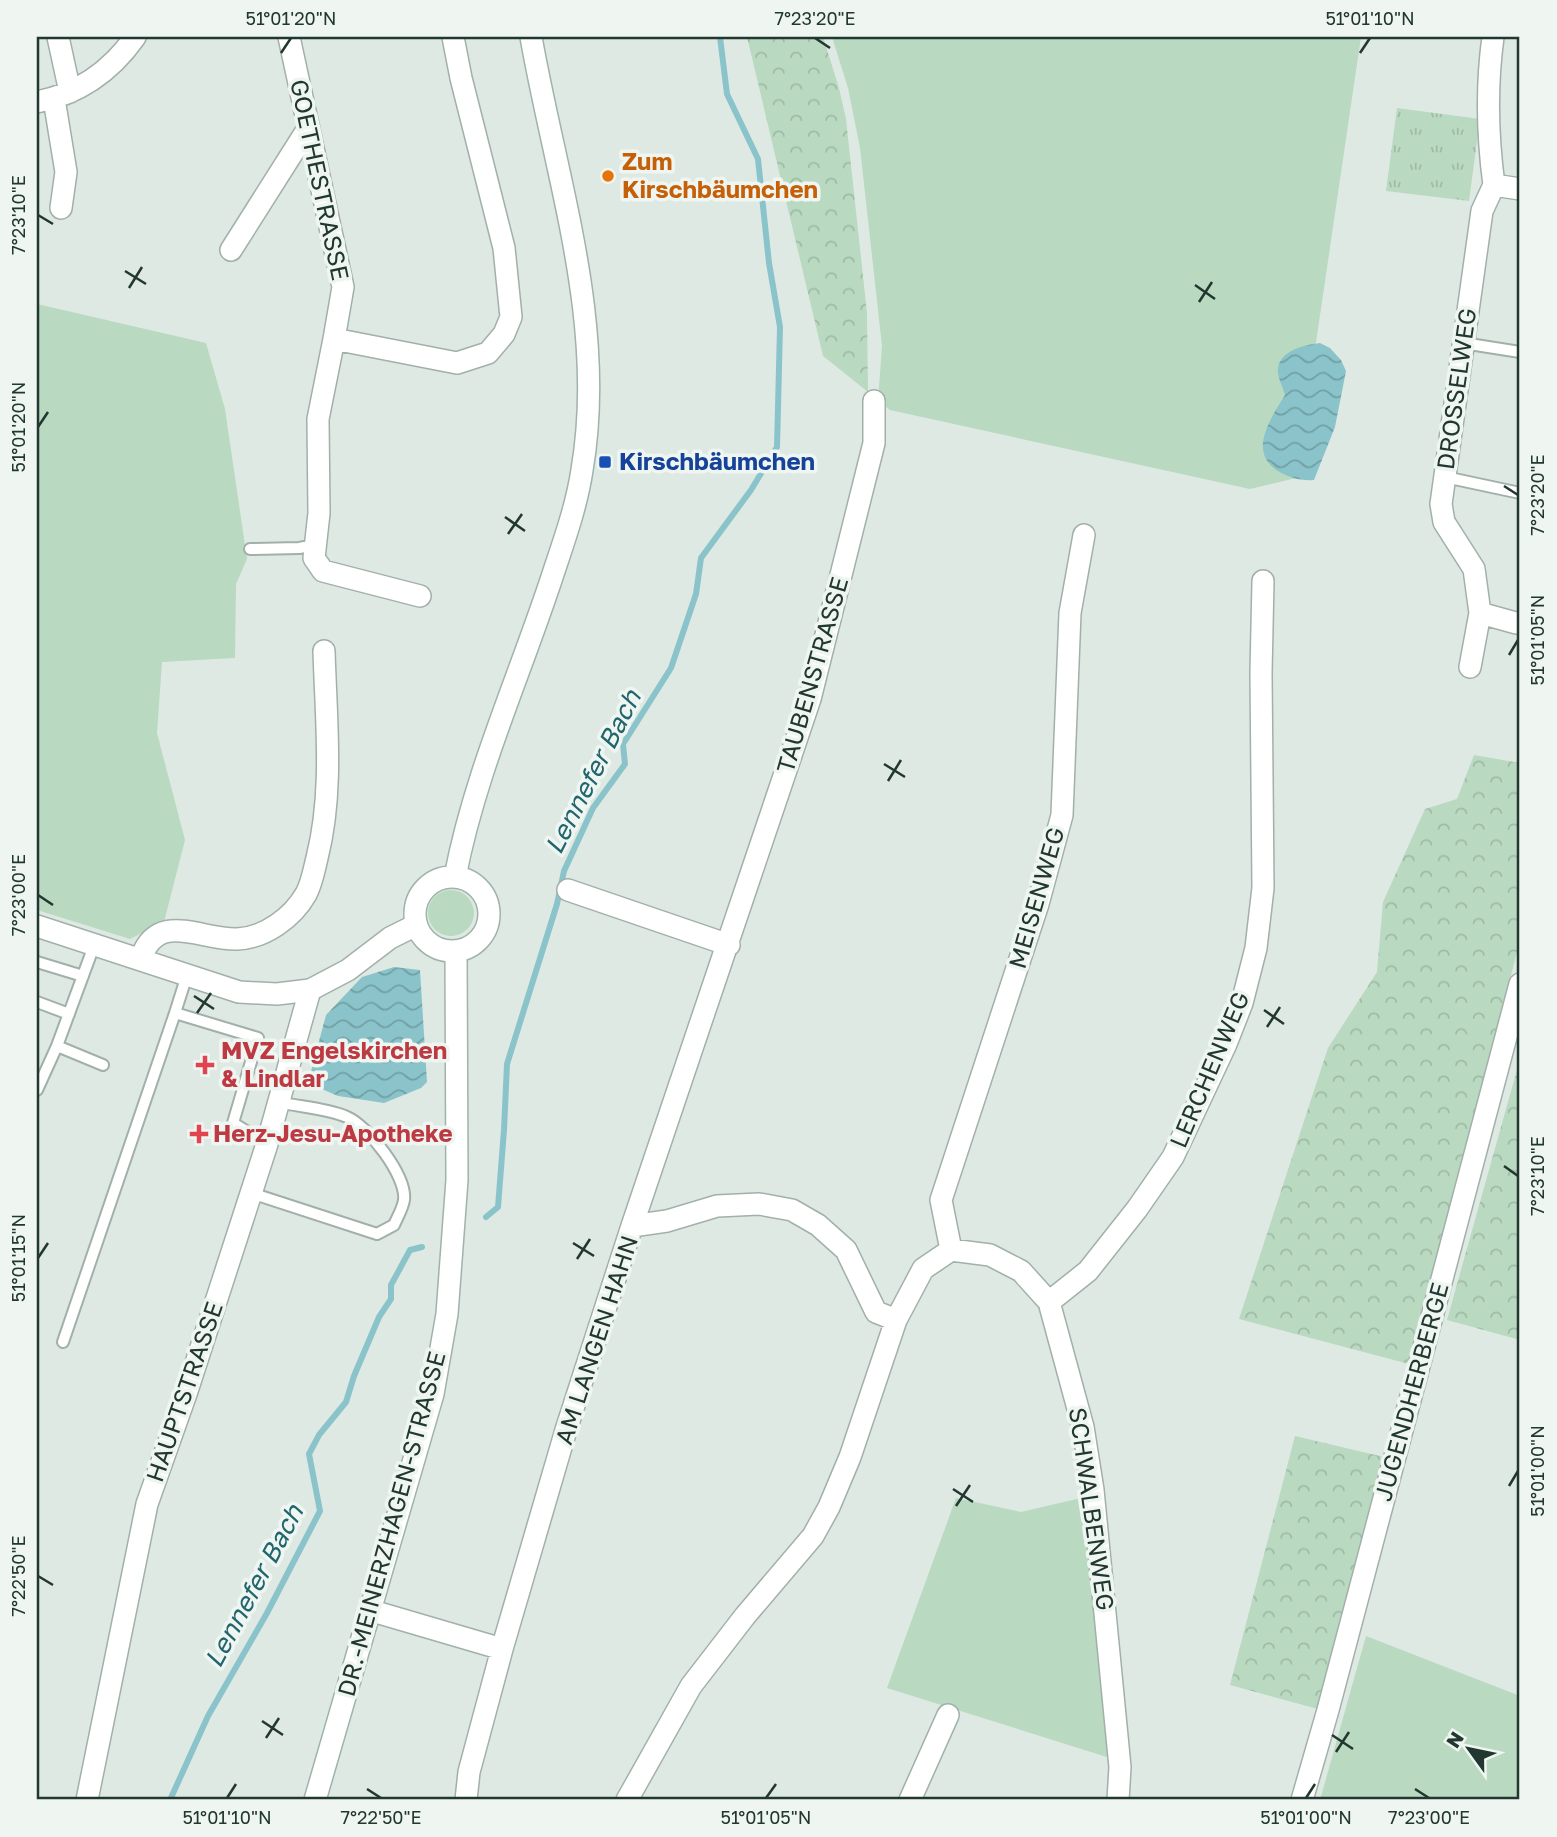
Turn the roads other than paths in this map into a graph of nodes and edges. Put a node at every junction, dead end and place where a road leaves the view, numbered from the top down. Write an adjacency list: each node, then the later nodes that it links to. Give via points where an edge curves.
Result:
1 (58, 37): 7 (street)
2 (135, 37): 7 (street, via 102,74)
3 (289, 37): 8 (street, GOETHESTRASSE)
4 (453, 37): 13 (street, via 504,248 511,317 488,353 457,363)
5 (531, 37): 28 (street, via 586,312 588,411 583,469 539,617 480,777)
6 (1493, 37): 9 (street, via 1488,142)
7 (54, 98): 11 (street, via 66,172)
8 (307, 130): 12 (street); 13 (street, GOETHESTRASSE, via 343,288)
9 (1494, 185): 10 (street); 14 (street, DROSSELWEG, via 1482,211)
10 (1520, 189)
11 (61, 208)
12 (230, 250)
13 (334, 339): 20 (street, GOETHESTRASSE, via 318,419)
14 (1462, 343): 15 (lane); 17 (street, DROSSELWEG)
15 (1520, 352)
16 (874, 401): 33 (street, TAUBENSTRASSE, via 874,443 810,699)
17 (1444, 477): 18 (lane); 24 (street, DROSSELWEG, via 1444,522 1474,569)
18 (1520, 493)
19 (1084, 534): 51 (street, MEISENWEG, via 1070,613 1062,815 1038,904 941,1200)
20 (316, 545): 21 (lane); 23 (street, via 314,558 323,571)
21 (250, 549)
22 (1263, 581): 52 (street, LERCHENWEG, via 1263,888 1256,948 1242,1003 1173,1157 1088,1271)
23 (420, 596)
24 (1480, 613): 25 (street); 27 (street, DROSSELWEG)
25 (1516, 624)
26 (324, 651): 35 (street, via 326,816 306,895 284,919 254,936 237,939 170,930 156,934)
27 (1470, 667)
28 (455, 877): 30 (street, via 435,882 419,897); 34 (street, via 483,893 489,914 488,925 475,943)
29 (568, 890): 33 (street)
30 (416, 925): 34 (street, via 431,945); 40 (street)
31 (37, 926): 32 (street)
32 (95, 943): 35 (street); 38 (lane)
33 (729, 945): 50 (street, TAUBENSTRASSE)
34 (456, 951): 55 (street, DR.-MEINERZHAGEN-STRASSE, via 457,1180 447,1314 433,1394)
35 (141, 958): 37 (street)
36 (37, 962): 38 (lane)
37 (187, 975): 40 (street, via 239,992 277,995); 42 (lane)
38 (83, 976): 43 (lane)
39 (1520, 984): 64 (street, JUGENDHERBERGE)
40 (310, 989): 47 (street, HAUPTSTRASSE)
41 (37, 1002): 43 (lane)
42 (174, 1013): 48 (lane, via 258,1038 233,1123); 54 (lane)
43 (69, 1014): 44 (lane)
44 (57, 1046): 45 (lane); 46 (lane)
45 (103, 1065)
46 (37, 1090)
47 (278, 1102): 48 (street, HAUPTSTRASSE); 49 (lane, via 346,1116 361,1125 402,1184 404,1199 394,1225 377,1234)
48 (267, 1144): 49 (street, HAUPTSTRASSE)
49 (251, 1193): 58 (street, HAUPTSTRASSE, via 147,1504)
50 (632, 1226): 53 (street, AM LANGEN HAHN, via 717,1206 760,1204 792,1210 846,1250 876,1312); 56 (street, AM LANGEN HAHN)
51 (951, 1250): 52 (street, SCHWALBENWEG, via 990,1255 1021,1271); 53 (street, via 923,1269)
52 (1049, 1302): 63 (street, SCHWALBENWEG, via 1083,1427 1093,1489 1120,1767)
53 (896, 1320): 61 (street, via 829,1507 813,1535 691,1686)
54 (63, 1342)
55 (369, 1610): 56 (street); 59 (street, DR.-MEINERZHAGEN-STRASSE)
56 (502, 1648): 60 (street, AM LANGEN HAHN, via 469,1772)
57 (948, 1715): 62 (street)
58 (87, 1800)
59 (315, 1800)
60 (466, 1800)
61 (627, 1800)
62 (910, 1800)
63 (1118, 1800)
64 (1302, 1800)

